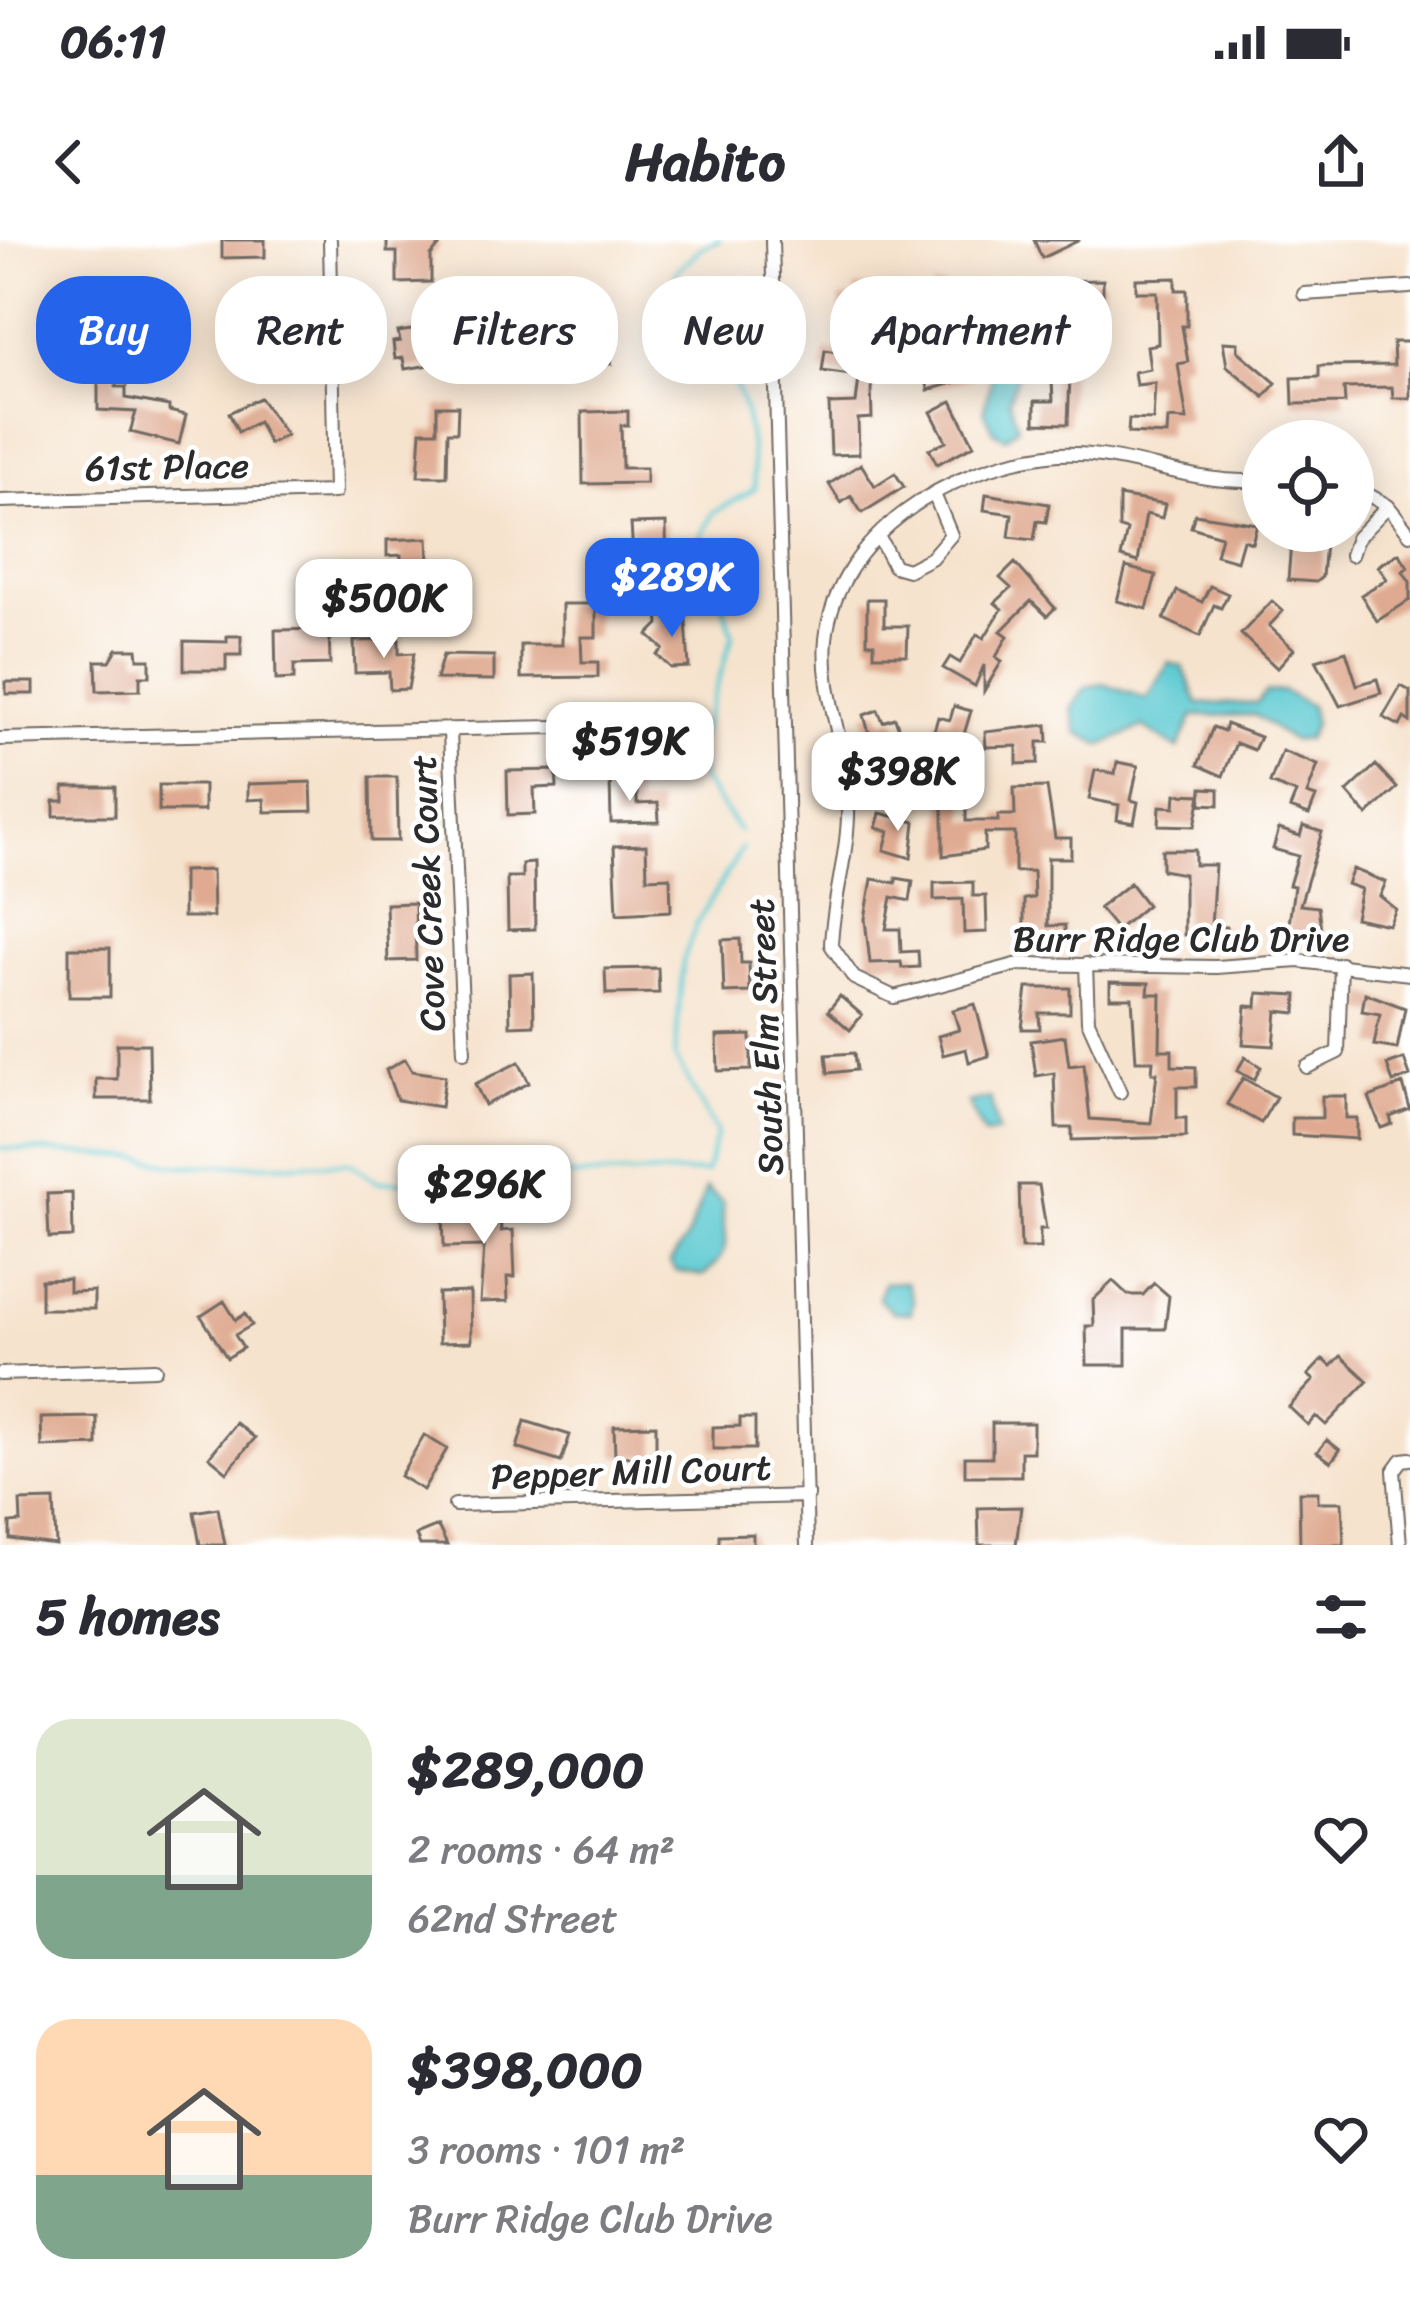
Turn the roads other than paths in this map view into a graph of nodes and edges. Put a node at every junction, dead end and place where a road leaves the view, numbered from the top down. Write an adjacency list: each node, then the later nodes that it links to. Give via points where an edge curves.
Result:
1 (330, 240): 8 (street, 61st Place, via 335,492)
2 (772, 240): 25 (street, South Elm Street)
3 (1410, 287): 4 (street)
4 (1304, 294)
5 (1242, 481): 6 (street, Burr Ridge Club Drive, via 1050,454)
6 (934, 494): 11 (street, Burr Ridge Club Drive); 11 (street, via 951,535 931,558 908,570 894,566)
7 (1374, 498): 9 (street)
8 (0, 500)
9 (1388, 506): 10 (street); 12 (street)
10 (1410, 534)
11 (878, 536): 16 (street, Burr Ridge Club Drive, via 837,589 826,642 848,796 831,945 854,978 894,997 993,969)
12 (1351, 555)
13 (604, 726): 14 (street)
14 (450, 732): 15 (street); 19 (street, Cove Creek Court)
15 (0, 739)
16 (1086, 964): 17 (street, Burr Ridge Club Drive); 21 (street, via 1088,1021)
17 (1341, 964): 18 (street, Burr Ridge Club Drive); 20 (street, via 1338,1052)
18 (1410, 974)
19 (464, 1052)
20 (1307, 1067)
21 (1120, 1092)
22 (155, 1369): 23 (street)
23 (0, 1374)
24 (1410, 1459): 26 (street, via 1394,1471)
25 (808, 1496): 27 (street, Pepper Mill Court); 28 (street, South Elm Street)
26 (1404, 1498): 29 (street)
27 (455, 1505)
28 (807, 1545)
29 (1400, 1545)

